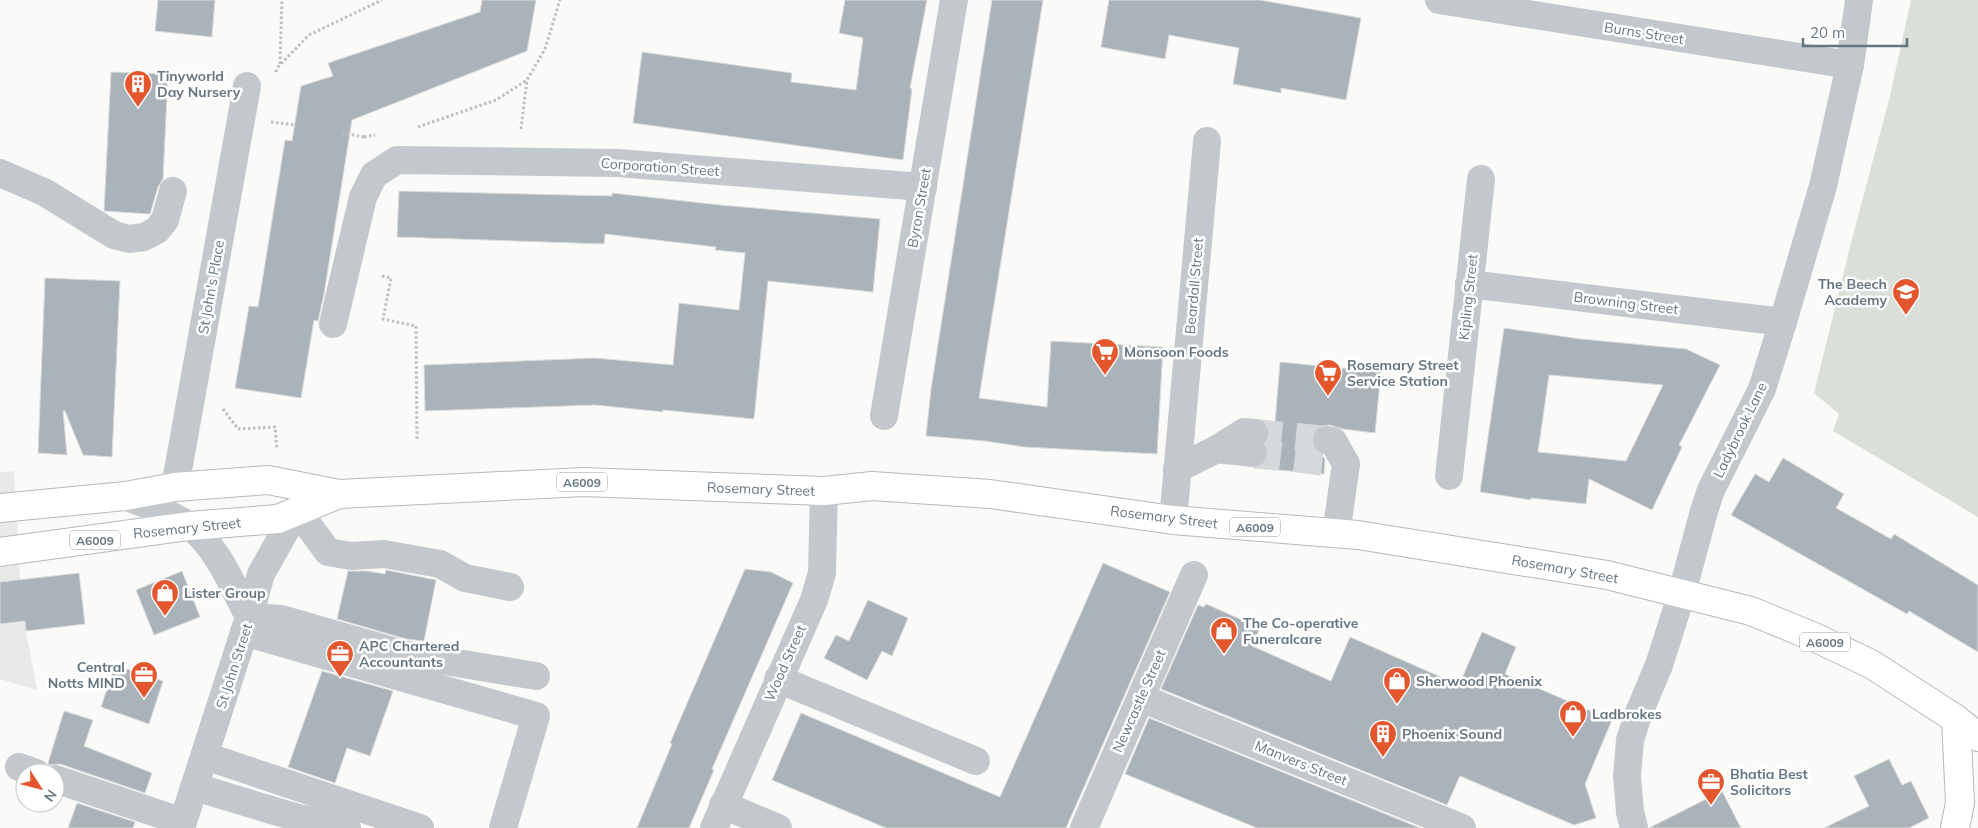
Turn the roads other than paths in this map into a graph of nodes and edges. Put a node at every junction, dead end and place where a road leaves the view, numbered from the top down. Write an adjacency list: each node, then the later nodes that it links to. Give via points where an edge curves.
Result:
1 (954, 0): 9 (street, Byron Street)
2 (1439, 0): 4 (street, Burns Street)
3 (1859, 0): 4 (street, Ladybrook Lane)
4 (1850, 65): 12 (street, Ladybrook Lane, via 1823,186)
5 (247, 86): 19 (street, St John's Place)
6 (1207, 141): 17 (street, Beardall Street)
7 (0, 173): 10 (street, via 44,192 114,236 129,239 144,237 157,230 165,220)
8 (1481, 179): 11 (street, Kipling Street)
9 (923, 187): 13 (street, Corporation Street, via 617,163 397,160 374,175 363,197); 14 (street, Byron Street)
10 (173, 191)
11 (1469, 284): 12 (street, Browning Street); 18 (street, Kipling Street)
12 (1783, 322): 31 (street, Ladybrook Lane, via 1762,389 1711,490)
13 (333, 324)
14 (884, 416)
15 (1254, 443): 17 (street, via 1217,449)
16 (1333, 455): 27 (street)
17 (1177, 469): 25 (street, Beardall Street)
18 (1449, 476)
19 (175, 487): 21 (highway, Rosemary Street / A6009, via 268,480); 22 (highway, Rosemary Street / A6009)
20 (824, 491): 21 (highway, Rosemary Street / A6009, via 584,482); 25 (highway, Rosemary Street / A6009, via 872,486 990,494); 34 (street, Wood Street, via 822,573 814,600)
21 (339, 494): 24 (highway, Rosemary Street / A6009)
22 (125, 496): 23 (highway, Rosemary Street / A6009); 26 (street)
23 (0, 508)
24 (297, 510): 26 (highway, Rosemary Street / A6009, via 278,519); 30 (street, via 328,552 352,556 384,554 440,564 465,578); 32 (street, St John Street, via 261,574)
25 (1173, 520): 27 (highway, Rosemary Street / A6009)
26 (189, 526): 28 (highway, Rosemary Street / A6009); 32 (street, via 222,564)
27 (1336, 534): 31 (highway, Rosemary Street / A6009, via 1607,574)
28 (0, 552)
29 (1194, 575): 35 (street, Newcastle Street)
30 (510, 587)
31 (1682, 593): 36 (highway, Rosemary Street / A6009, via 1751,611 1814,637 1871,664); 50 (street, Ladybrook Lane, via 1630,740 1627,776)
32 (247, 624): 33 (street, via 281,619 402,654); 38 (street, St John Street); 46 (street, via 536,716)
33 (536, 676)
34 (778, 679): 39 (street); 42 (street, Wood Street)
35 (1141, 698): 48 (street, Newcastle Street); 49 (street, Manvers Street)
36 (1956, 719): 37 (highway, Rosemary Street / A6009); 51 (highway, via 1960,803)
37 (1978, 737)
38 (205, 756): 41 (street, St John Street); 45 (street)
39 (976, 761)
40 (65, 783): 43 (street)
41 (195, 787): 43 (street, St John Street); 44 (street, via 298,818)
42 (719, 817): 47 (street)
43 (182, 825)
44 (347, 828)
45 (420, 828)
46 (503, 828)
47 (778, 828)
48 (1084, 828)
49 (1462, 828)
50 (1634, 828)
51 (1955, 828)

